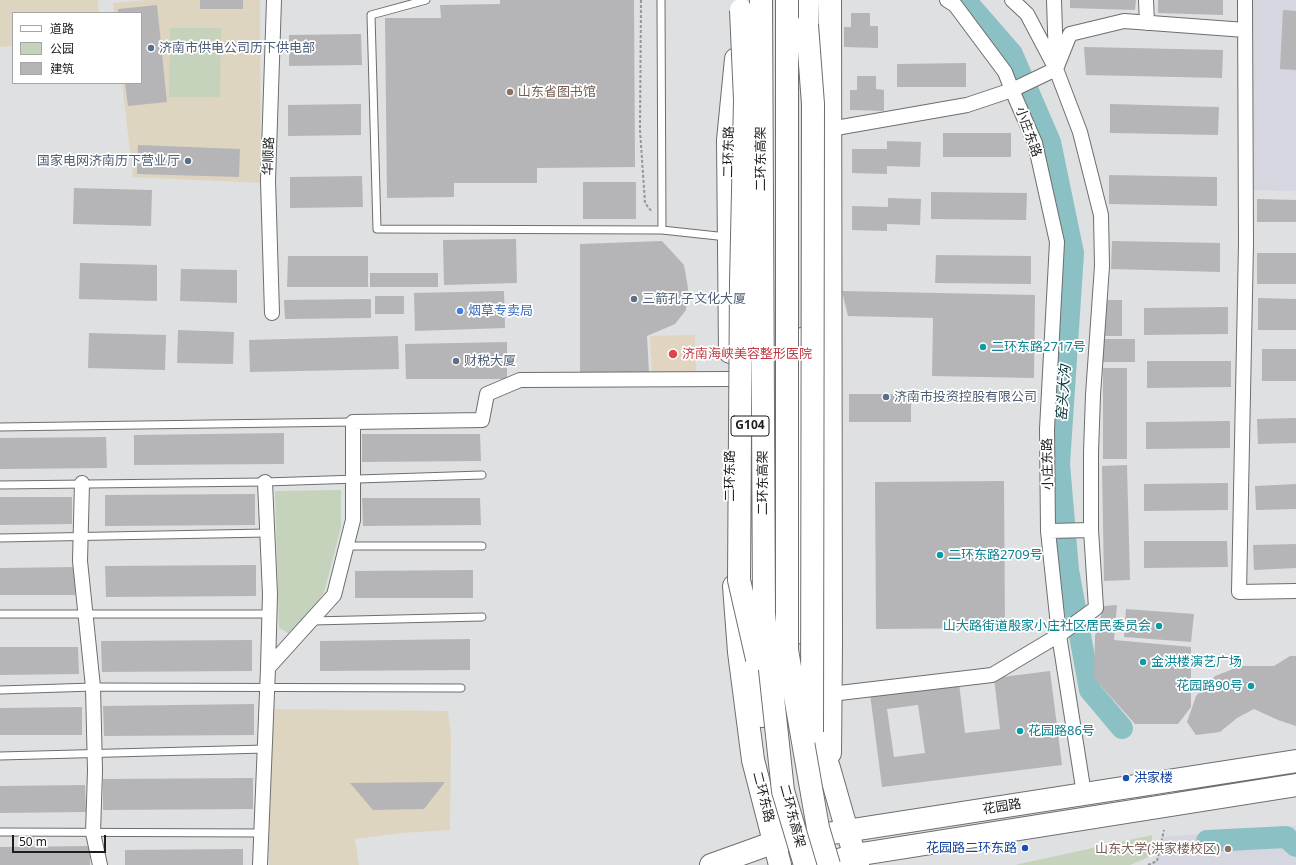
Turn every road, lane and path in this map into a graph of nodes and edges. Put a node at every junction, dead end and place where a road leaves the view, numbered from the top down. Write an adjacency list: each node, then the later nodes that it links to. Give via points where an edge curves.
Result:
1 (274, 0): 22 (street, 华顺路, via 268,181)
2 (426, 0): 20 (lane, via 371,15 377,230)
3 (661, 0): 20 (lane)
4 (761, 0): 51 (main road, 二环东高架, bridge, via 764,614)
5 (787, 0): 58 (main road, 二环东高架, bridge, via 787,650)
6 (808, 0): 15 (main road)
7 (830, 0): 19 (main road)
8 (947, 0): 18 (street, 小庄东路, via 955,5 1005,72)
9 (1012, 0): 17 (street, via 1027,14)
10 (1054, 0): 17 (street)
11 (1146, 0): 14 (street)
12 (1245, 0): 16 (street)
13 (741, 5): 21 (main road, 二环东路, via 728,140); 51 (main road, bridge, via 745,100 741,290 740,580 762,682); 67 (main road, 二环东路 / G104, via 752,67 750,588)
14 (1147, 23): 16 (street); 17 (street, via 1124,21 1070,34)
15 (807, 25): 56 (main road, via 799,576 808,709); 58 (main road, bridge, via 813,104)
16 (1245, 30): 38 (street, via 1246,244 1239,592)
17 (1056, 69): 18 (street); 31 (street, via 1080,132 1101,215 1102,266)
18 (1012, 90): 19 (street, via 967,105); 32 (street, 小庄东路, via 1035,144 1057,242 1047,429)
19 (830, 129): 50 (main road)
20 (662, 230): 21 (lane)
21 (729, 237): 23 (main road, 二环东路)
22 (272, 313)
23 (730, 379): 24 (street, via 520,380 487,394 482,420); 67 (main road, 二环东路, via 730,548 739,652 753,760)
24 (353, 422): 25 (lane); 27 (street)
25 (0, 427)
26 (482, 475): 27 (lane)
27 (352, 479): 28 (lane); 36 (street, via 353,520)
28 (265, 482): 29 (lane); 33 (street)
29 (82, 483): 30 (lane); 34 (street)
30 (0, 485)
31 (1085, 530): 32 (street); 44 (street, via 1096,608)
32 (1052, 531): 44 (street, 小庄东路)
33 (267, 533): 34 (lane); 41 (street)
34 (81, 536): 35 (lane); 40 (street, via 80,561)
35 (0, 538)
36 (346, 546): 37 (lane); 43 (street, via 334,595)
37 (482, 546)
38 (1296, 591)
39 (0, 614): 40 (lane)
40 (85, 614): 41 (lane); 46 (street)
41 (270, 614): 45 (street)
42 (482, 617): 43 (lane)
43 (312, 621): 45 (street)
44 (1059, 635): 50 (street, via 992,675); 59 (street, 小庄东路)
45 (268, 668): 47 (street)
46 (92, 687): 47 (lane); 49 (lane); 53 (street)
47 (267, 687): 48 (lane); 52 (street)
48 (461, 688)
49 (0, 690)
50 (831, 694): 56 (main road)
51 (774, 714): 73 (main road, 二环东高架, bridge, via 783,791)
52 (265, 749): 53 (lane); 65 (street)
53 (94, 753): 54 (lane); 64 (street)
54 (0, 756)
55 (1296, 761): 59 (main road, 花园路)
56 (829, 768): 62 (main road)
57 (1296, 785): 66 (main road, 花园路)
58 (812, 793): 75 (main road, 二环东高架, bridge)
59 (1084, 794): 60 (main road, 花园路)
60 (978, 811): 62 (main road, 花园路); 66 (main road)
61 (1164, 830): 76 (path, via 1157,861)
62 (847, 831): 67 (main road, 花园路); 68 (main road)
63 (0, 832): 64 (lane)
64 (93, 833): 65 (lane); 69 (street)
65 (261, 833): 70 (street)
66 (982, 834): 68 (main road, 花园路)
67 (775, 842): 71 (main road, 花园路); 72 (main road, 二环东路 / G104)
68 (856, 860): 74 (main road, 花园路)
69 (100, 865)
70 (260, 865)
71 (711, 865)
72 (780, 865)
73 (805, 865)
74 (823, 865)
75 (828, 865)
76 (1148, 865)

